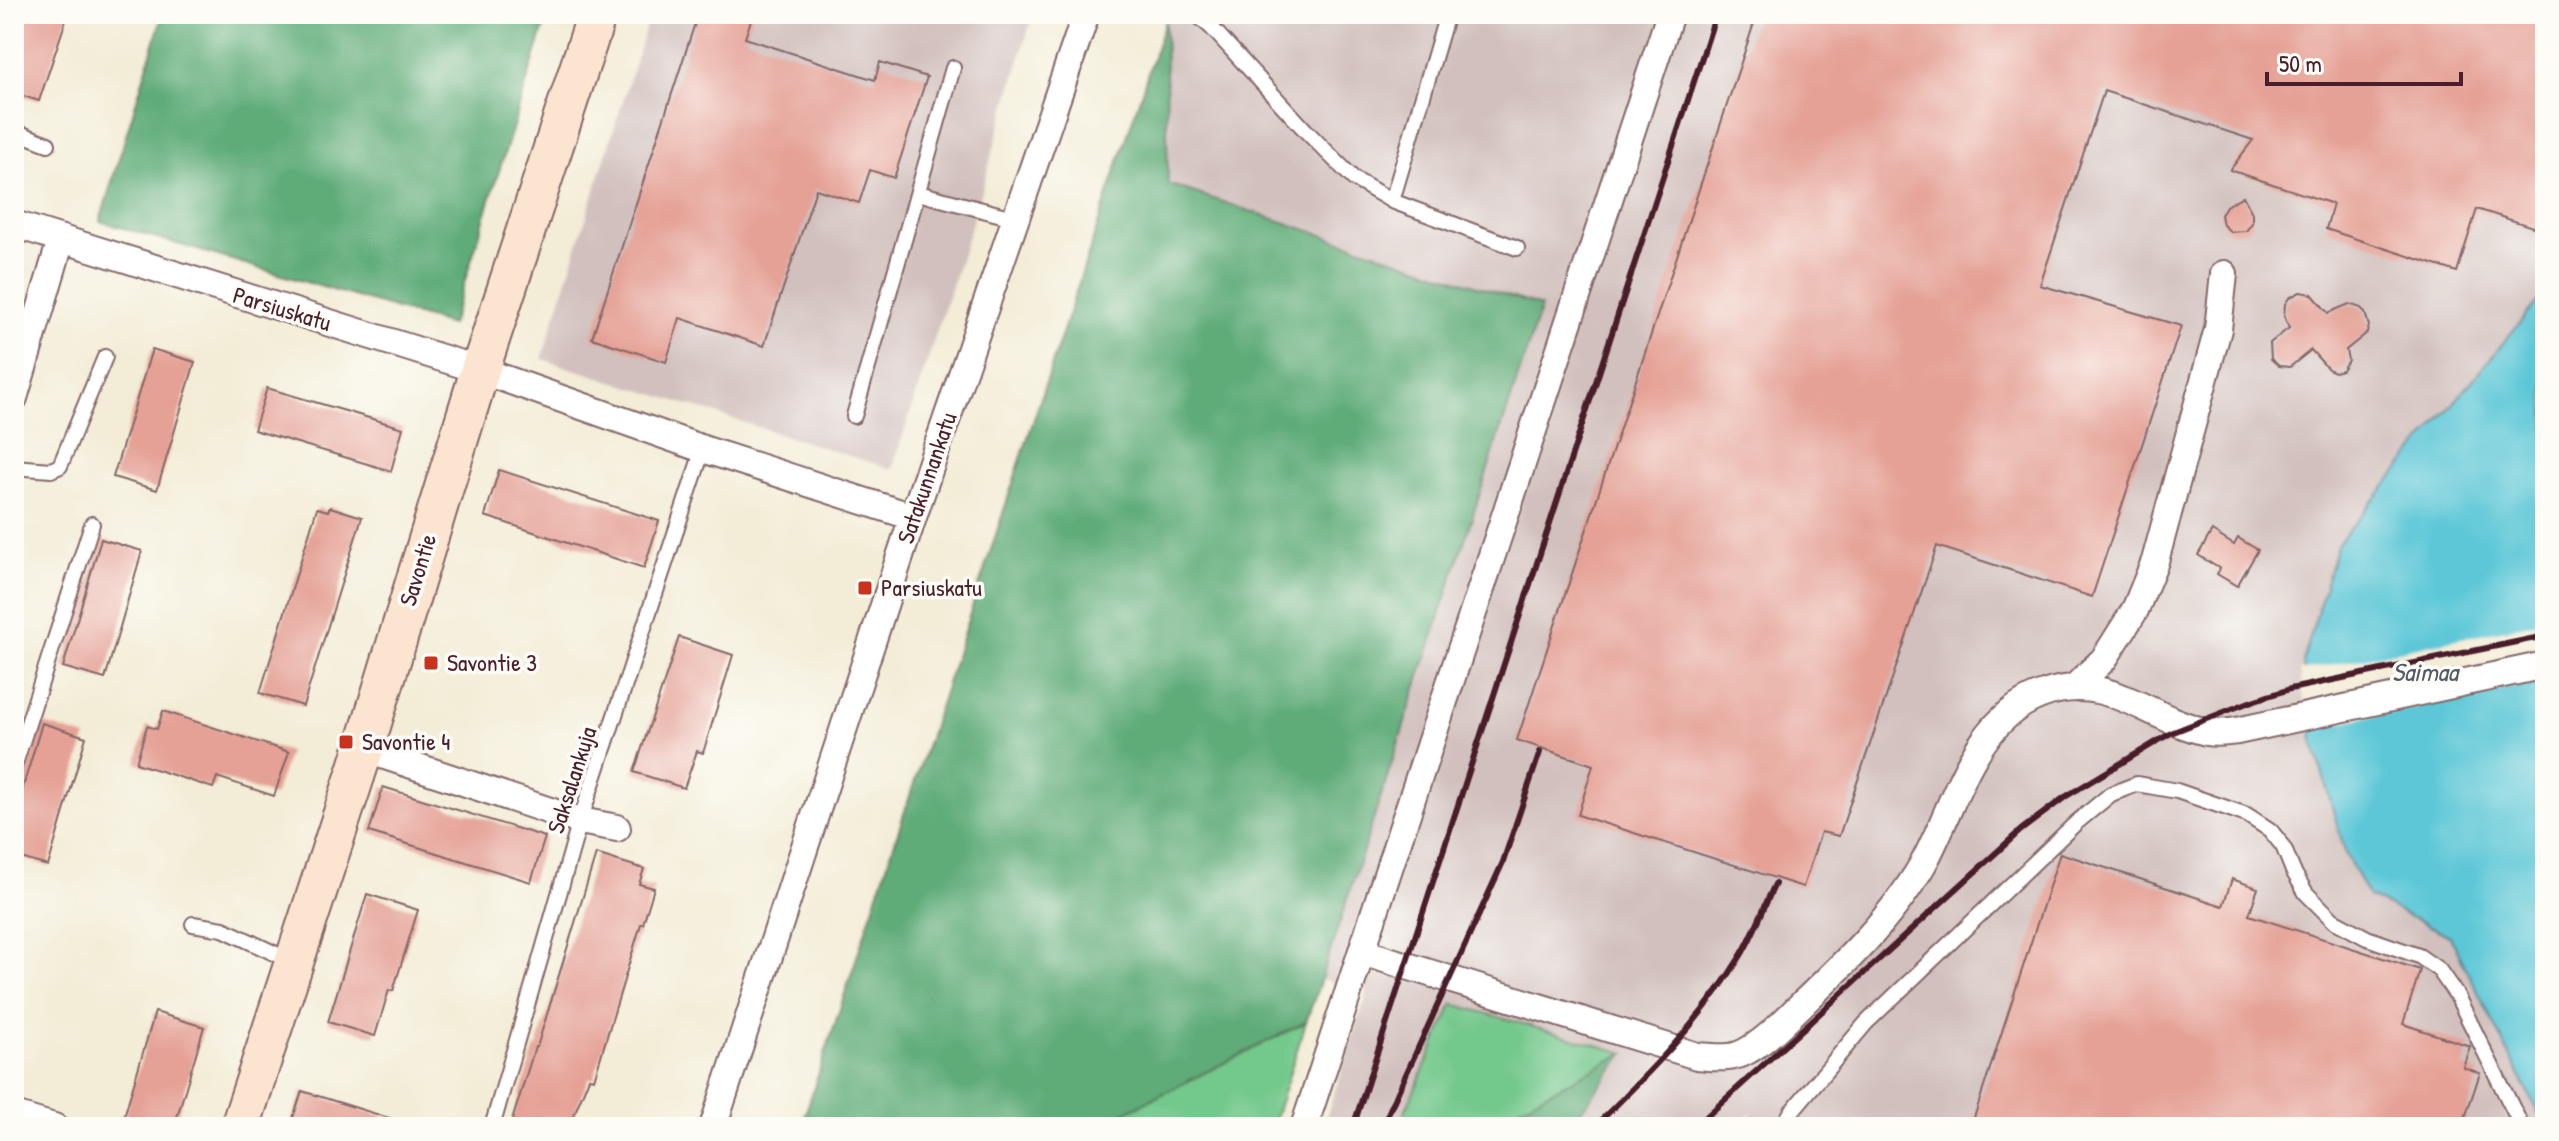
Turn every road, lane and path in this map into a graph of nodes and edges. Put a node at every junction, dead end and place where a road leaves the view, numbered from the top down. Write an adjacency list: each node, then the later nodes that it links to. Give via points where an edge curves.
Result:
1 (597, 14): 18 (street, Savontie)
2 (1086, 14): 12 (street, Satakunnankatu)
3 (1196, 14): 6 (lane)
4 (1447, 14): 11 (lane)
5 (1670, 14): 32 (street)
6 (1214, 21): 11 (lane, via 1307,132 1354,179)
7 (953, 68): 10 (lane)
8 (14, 131): 9 (lane)
9 (48, 144)
10 (918, 193): 12 (lane); 20 (lane)
11 (1392, 201): 15 (lane)
12 (1017, 219): 23 (street, Satakunnankatu)
13 (14, 224): 14 (street, Parsiuskatu)
14 (61, 240): 18 (street, Parsiuskatu); 19 (street)
15 (1517, 248)
16 (2224, 274): 26 (street, via 2218,329 2155,561 2135,610 2104,659)
17 (105, 357): 22 (lane, via 60,466)
18 (480, 370): 21 (street, Parsiuskatu); 27 (street, Savontie)
19 (14, 398)
20 (854, 416)
21 (703, 449): 23 (street, Parsiuskatu); 29 (lane, Saksalankuja)
22 (14, 467)
23 (913, 517): 38 (street, Satakunnankatu)
24 (92, 524): 28 (lane)
25 (2545, 665): 26 (street, via 2210,733 2106,691)
26 (2074, 688): 32 (street, via 2042,694 2012,709 1981,744 1904,894 1843,965 1743,1054 1697,1056)
27 (364, 749): 29 (street); 33 (street, Savontie)
28 (14, 767)
29 (580, 821): 30 (street); 37 (lane, Saksalankuja)
30 (617, 828)
31 (193, 924): 33 (lane, via 223,929)
32 (1362, 952): 39 (street)
33 (294, 962): 36 (street, Savontie)
34 (14, 1115): 35 (street)
35 (54, 1127)
36 (240, 1127)
37 (492, 1127)
38 (713, 1127)
39 (1304, 1127)
40 (1782, 1127): 41 (lane, via 1866,1023 2077,822 2111,794 2137,784 2177,791 2247,815 2270,830 2306,893 2333,920 2419,956 2439,970)
41 (2522, 1127)

